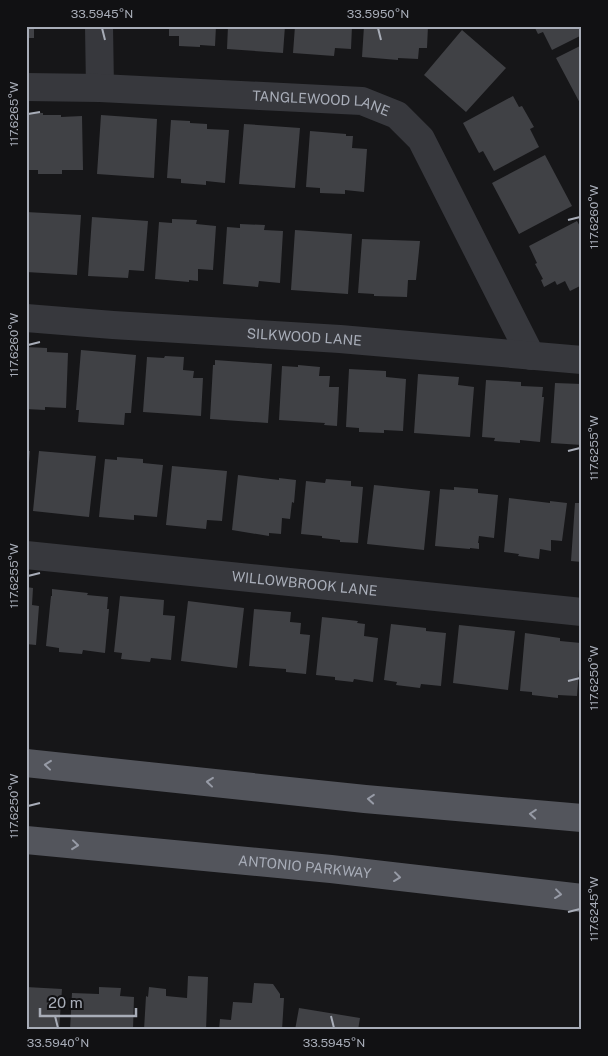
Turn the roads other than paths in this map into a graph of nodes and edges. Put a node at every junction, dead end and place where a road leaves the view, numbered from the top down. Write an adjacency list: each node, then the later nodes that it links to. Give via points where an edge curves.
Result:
1 (99, 26): 3 (street)
2 (26, 87): 3 (street, TANGLEWOOD LANE)
3 (100, 88): 5 (street, TANGLEWOOD LANE, via 362,101 397,115 421,139)
4 (26, 318): 5 (street, SILKWOOD LANE, via 340,339)
5 (531, 356): 6 (street, SILKWOOD LANE)
6 (582, 360)
7 (26, 555): 8 (street, WILLOWBROOK LANE)
8 (582, 612)
9 (26, 763): 10 (main road, one-way to 9)
10 (582, 818)
11 (26, 840): 12 (main road, ANTONIO PARKWAY, one-way to 12, via 331,869)
12 (582, 898)

